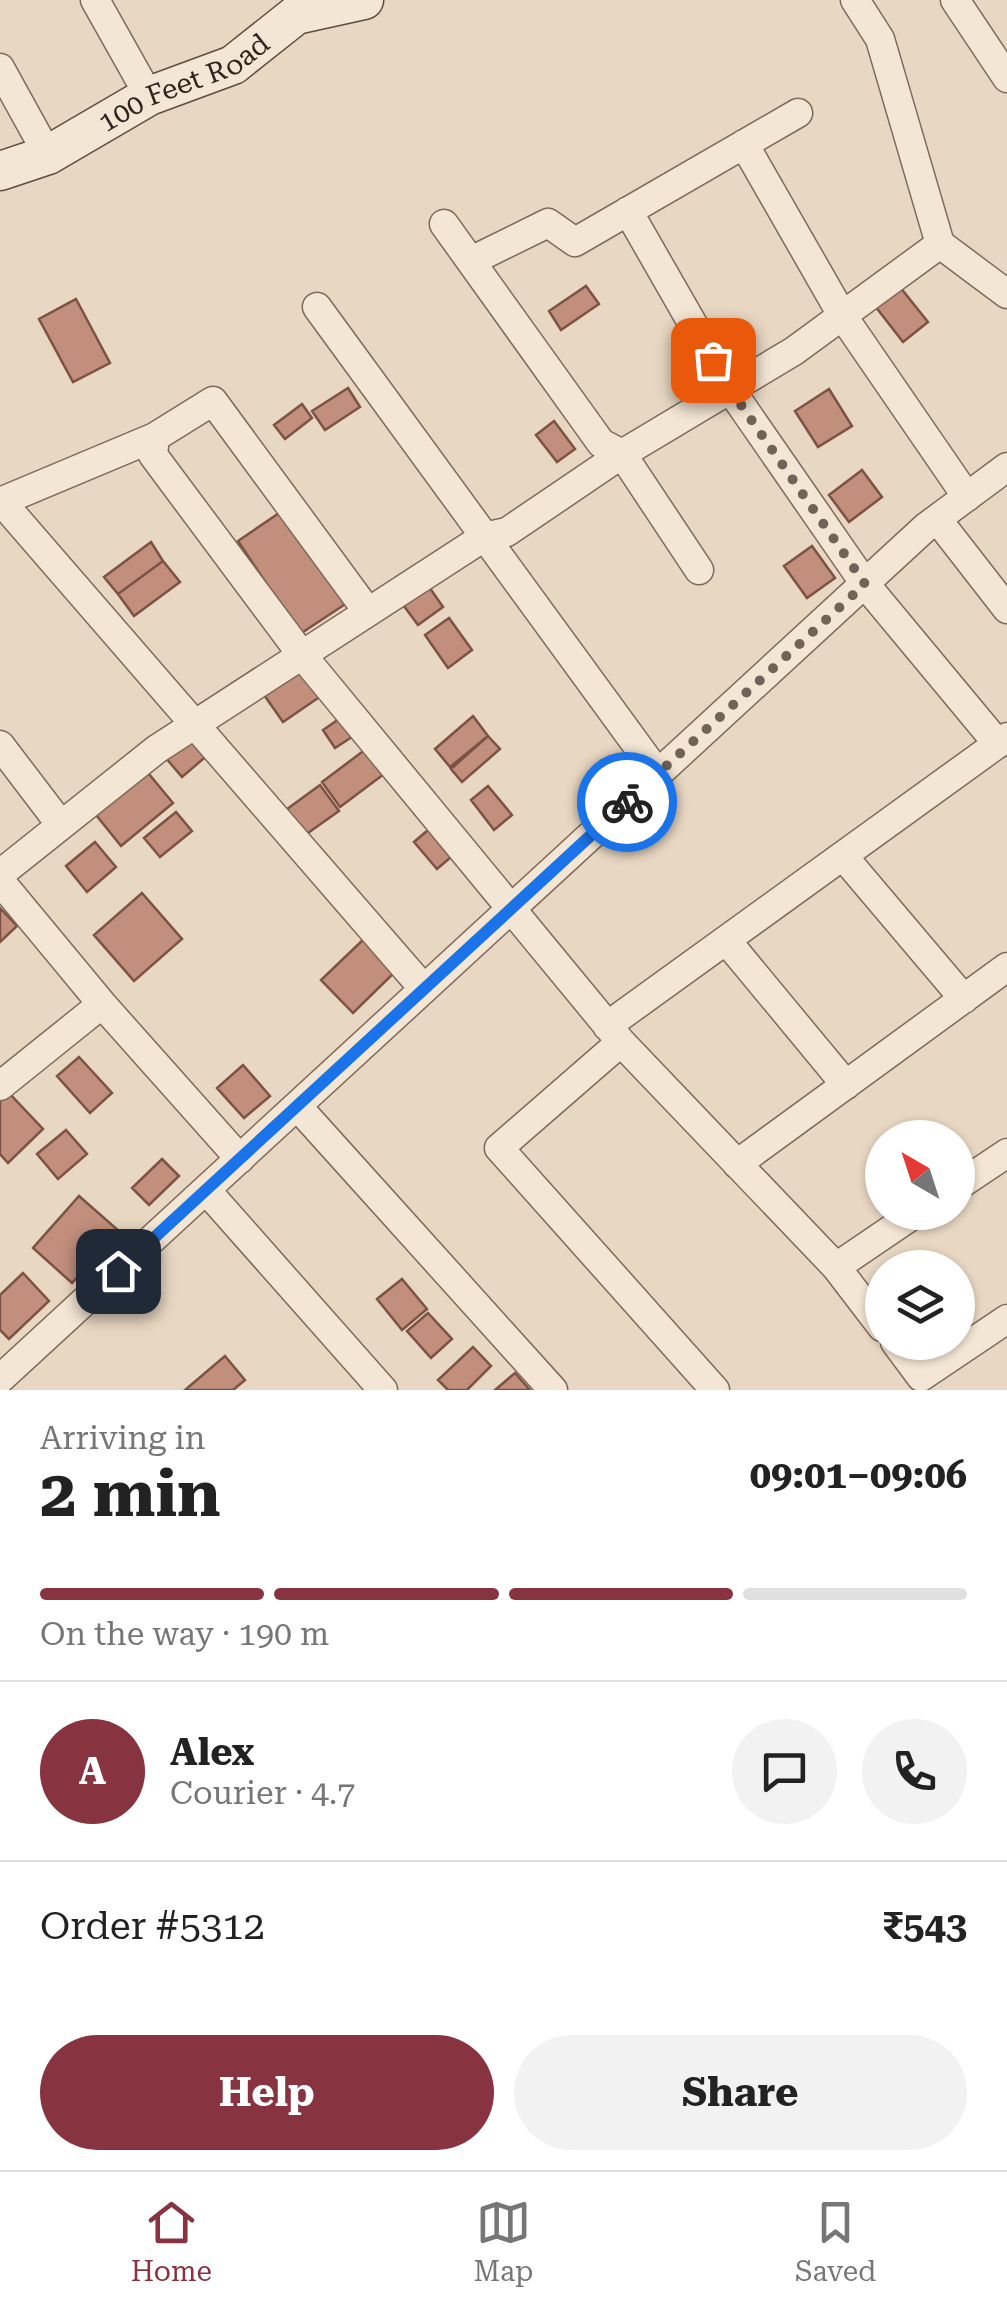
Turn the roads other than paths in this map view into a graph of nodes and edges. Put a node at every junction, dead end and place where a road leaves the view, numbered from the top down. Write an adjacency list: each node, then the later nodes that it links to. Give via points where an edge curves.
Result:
1 (95, 0): 8 (street)
2 (364, 0): 5 (main road, 100 Feet Road)
3 (855, 0): 15 (street, via 880,39)
4 (955, 0): 7 (street)
5 (292, 7): 8 (main road, 100 Feet Road, via 233,65)
6 (0, 68): 11 (street)
7 (1007, 78)
8 (149, 96): 11 (main road, 100 Feet Road)
9 (798, 113): 10 (street)
10 (744, 144): 13 (street); 19 (street)
11 (48, 155): 12 (main road, 100 Feet Road)
12 (0, 171)
13 (628, 211): 16 (street, via 575,242 548,222); 20 (street)
14 (444, 224): 16 (street)
15 (940, 244): 17 (street); 19 (street)
16 (471, 261): 22 (street, via 601,443)
17 (1007, 294)
18 (317, 308): 27 (street)
19 (842, 316): 20 (street); 24 (street)
20 (730, 389): 22 (street); 29 (street)
21 (155, 437): 25 (street); 31 (street, via 213,401); 32 (street, via 154,455)
22 (622, 454): 27 (street, via 507,532); 28 (street)
23 (1007, 467): 24 (street)
24 (966, 497): 26 (street)
25 (0, 502): 33 (street)
26 (938, 519): 29 (street); 30 (street)
27 (484, 537): 31 (street); 36 (street)
28 (699, 570)
29 (865, 584): 34 (street); 36 (street)
30 (1007, 609)
31 (368, 612): 32 (street)
32 (302, 655): 33 (street); 40 (street)
33 (193, 725): 37 (street); 43 (street)
34 (1002, 740): 38 (street)
35 (0, 746): 37 (street)
36 (658, 774): 40 (street)
37 (61, 825): 39 (street)
38 (843, 856): 41 (street); 44 (street)
39 (0, 878): 45 (street)
40 (511, 908): 43 (street); 46 (street)
41 (726, 940): 46 (street); 47 (street)
42 (1007, 967): 44 (street)
43 (424, 989): 49 (street)
44 (964, 998): 47 (street)
45 (102, 1004): 48 (street); 51 (street)
46 (614, 1034): 52 (street); 64 (street, via 500,1148)
47 (846, 1085): 52 (street)
48 (0, 1086)
49 (297, 1106): 51 (street); 63 (street)
50 (1007, 1153): 53 (street)
51 (240, 1158): 54 (street)
52 (737, 1164): 56 (street)
53 (975, 1175)
54 (206, 1190): 60 (street); 62 (street)
55 (890, 1230): 56 (street)
56 (836, 1267): 57 (street)
57 (865, 1305)
58 (1007, 1319): 61 (street)
59 (910, 1360): 61 (street)
60 (0, 1379)
61 (929, 1384)
62 (383, 1390)
63 (553, 1390)
64 (715, 1390)

